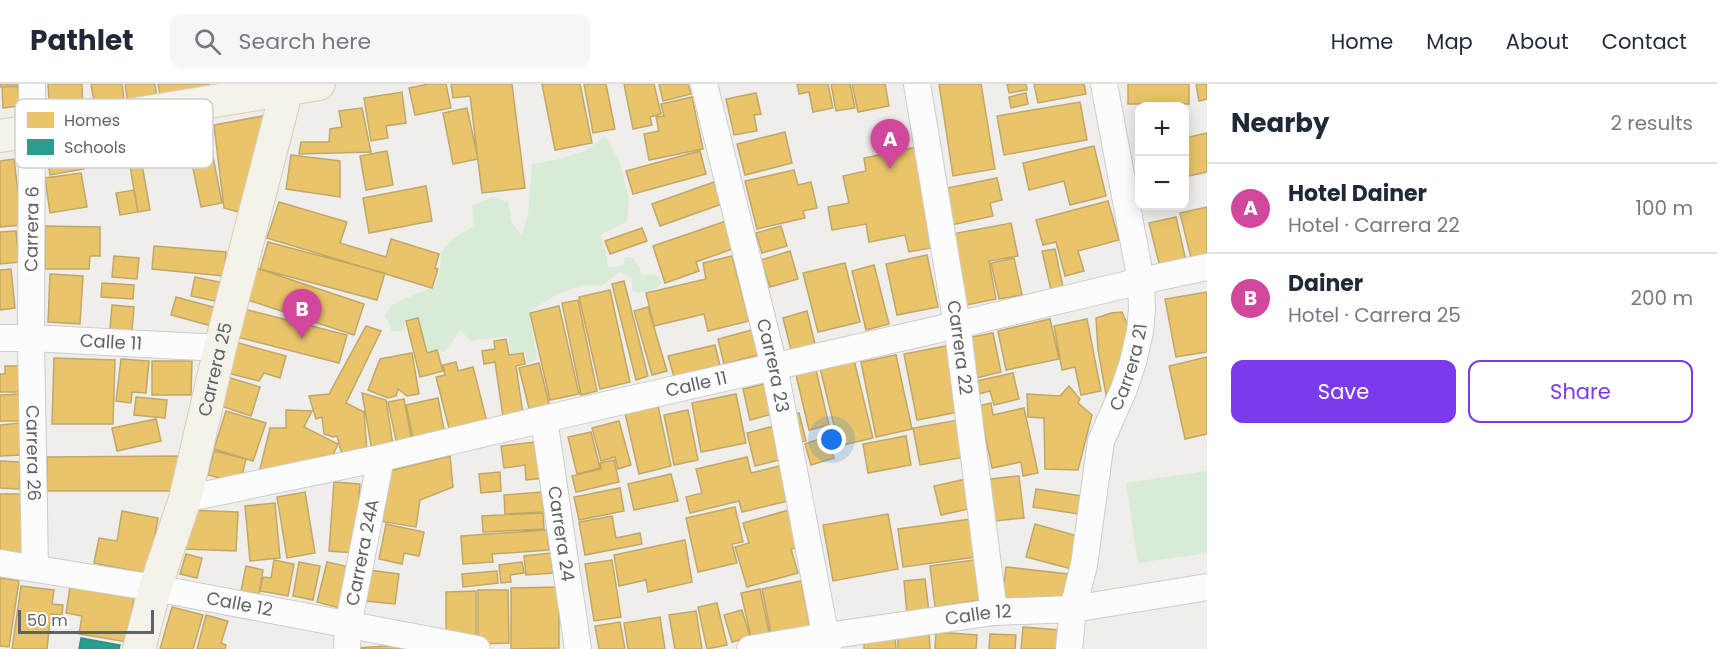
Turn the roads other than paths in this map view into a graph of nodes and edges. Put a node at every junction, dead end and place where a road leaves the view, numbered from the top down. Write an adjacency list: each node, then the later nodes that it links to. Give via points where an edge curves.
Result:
1 (32, 84): 7 (street, Carrera 6)
2 (319, 84): 6 (main road)
3 (704, 84): 18 (street, Carrera 23)
4 (917, 84): 14 (street, Carrera 22)
5 (1104, 84): 13 (street, Carrera 21)
6 (287, 87): 8 (main road); 17 (main road, Carrera 25)
7 (32, 99)
8 (213, 100)
9 (15, 134): 10 (main road)
10 (0, 136)
11 (33, 168): 16 (street, Carrera 6)
12 (1207, 267): 13 (street, Calle 11)
13 (1141, 280): 14 (street, Calle 11); 26 (street, Carrera 21, via 1140,332 1124,389 1101,441 1084,565)
14 (957, 325): 18 (street, Calle 11); 27 (street, Carrera 22)
15 (0, 338): 16 (street, Calle 11)
16 (31, 338): 17 (street, Calle 11); 23 (street, Carrera 26)
17 (220, 348): 21 (main road, Carrera 25)
18 (774, 366): 19 (street, Calle 11); 29 (street, Carrera 23)
19 (544, 419): 20 (street, Calle 11); 32 (street, Carrera 24)
20 (381, 458): 21 (street, Calle 11); 28 (street, Carrera 24A)
21 (185, 499): 25 (main road, Carrera 25)
22 (0, 563): 23 (street, Calle 12)
23 (35, 568): 25 (street, Calle 12)
24 (1207, 587): 26 (street, Calle 12)
25 (155, 588): 28 (street, Calle 12); 30 (main road, Carrera 25)
26 (1073, 609): 27 (street, Calle 12); 34 (street, Carrera 21)
27 (994, 612): 29 (street, Calle 12)
28 (348, 637): 31 (street, Calle 12)
29 (827, 642): 33 (street, Calle 12)
30 (139, 649)
31 (473, 649)
32 (578, 649)
33 (750, 649)
34 (1069, 649)

